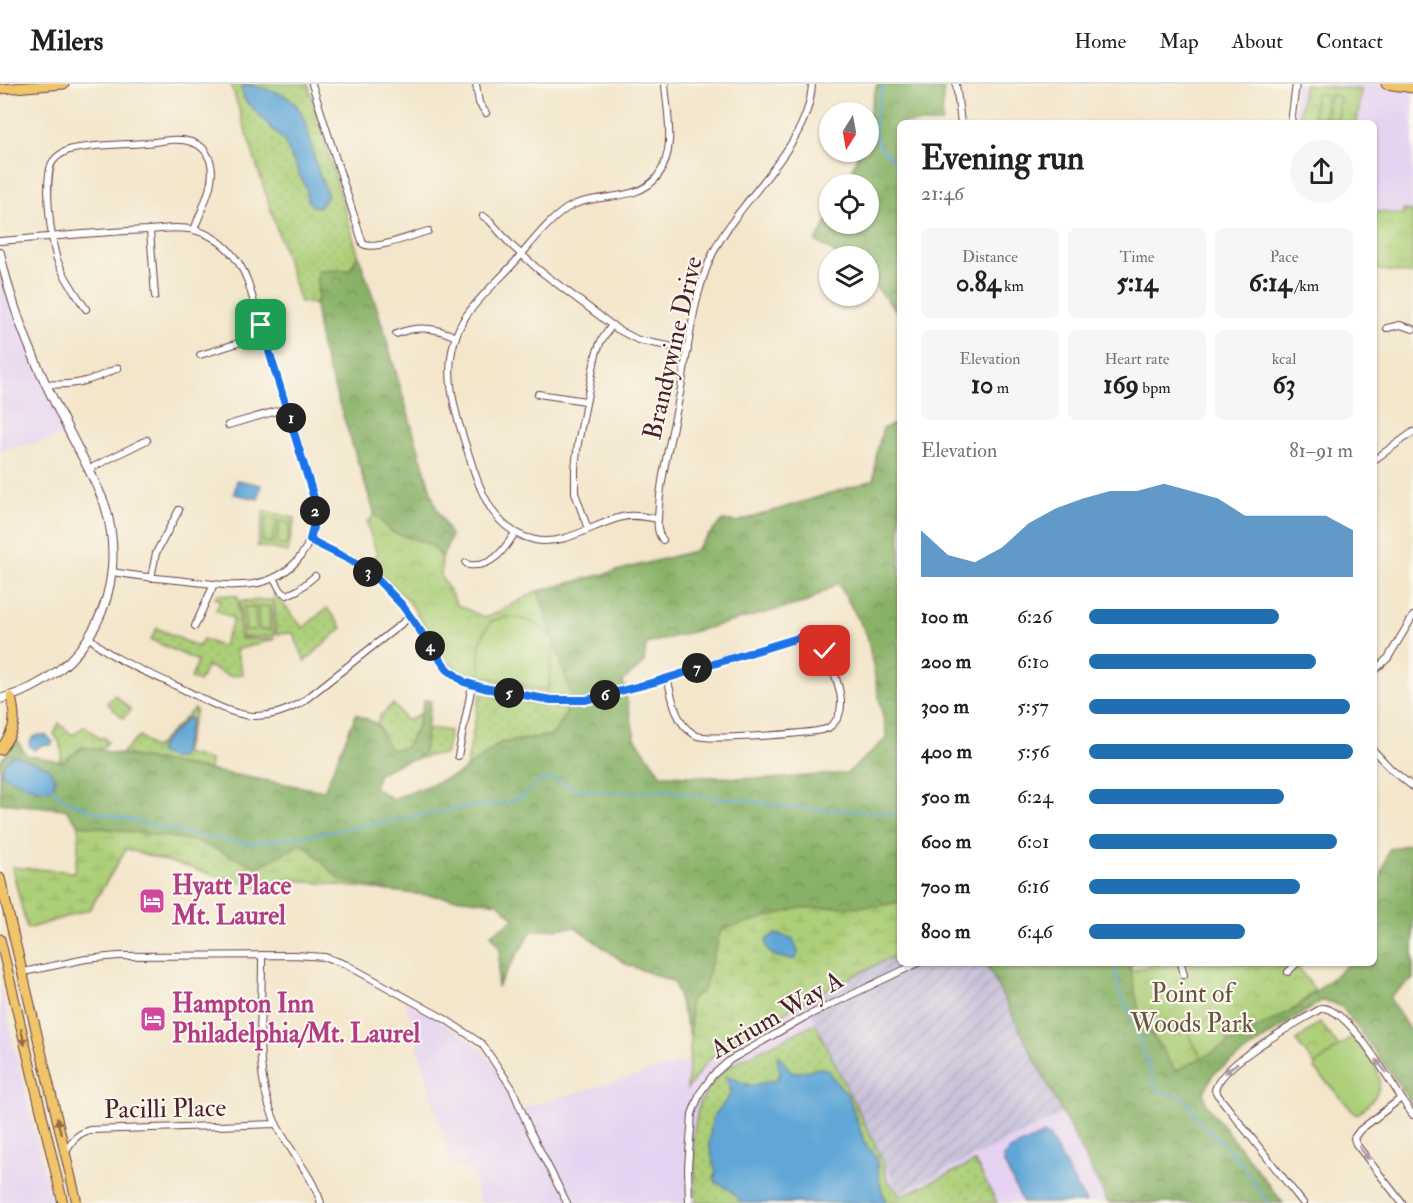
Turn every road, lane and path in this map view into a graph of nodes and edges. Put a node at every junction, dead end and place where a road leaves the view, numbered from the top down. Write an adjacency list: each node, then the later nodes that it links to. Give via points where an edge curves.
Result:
1 (64, 84): 10 (main road)
2 (312, 84): 17 (street, via 363,244 377,246)
3 (476, 84): 11 (street, via 479,103)
4 (665, 84): 21 (street, via 669,143 666,161 657,176 638,190 572,206)
5 (812, 84): 30 (street, Brandywine Drive, via 799,132 712,256)
6 (956, 84): 12 (street)
7 (1296, 84): 13 (street)
8 (1386, 84): 9 (main road)
9 (1413, 88)
10 (0, 89)
11 (486, 114)
12 (962, 120)
13 (1291, 120)
14 (483, 216): 21 (street)
15 (150, 230): 16 (street); 18 (street); 22 (street)
16 (194, 230): 18 (street, via 209,186 211,164 207,153 197,144 176,140 96,146 58,156 49,171); 28 (street, via 219,241 239,263)
17 (428, 231)
18 (52, 237): 19 (street); 23 (street, via 60,266)
19 (0, 241)
20 (0, 253): 33 (street, via 15,307)
21 (521, 255): 24 (street); 29 (street, via 472,309)
22 (155, 296)
23 (86, 309)
24 (612, 325): 30 (street, via 638,340); 35 (street, via 596,354)
25 (1388, 328): 26 (street, via 1400,325)
26 (1413, 329)
27 (396, 334): 29 (street, via 432,328)
28 (264, 335): 31 (street); 36 (street)
29 (456, 337): 45 (street, via 449,376 464,439 489,506 497,519)
30 (688, 350): 43 (street, Brandywine Drive)
31 (201, 355)
32 (118, 368): 33 (street, via 83,383)
33 (46, 384): 41 (street)
34 (538, 394): 35 (street)
35 (586, 401): 44 (street, via 577,451 575,493)
36 (287, 408): 37 (street); 46 (street, via 314,498)
37 (228, 425)
38 (1413, 432): 40 (street)
39 (147, 440): 41 (street)
40 (1377, 458)
41 (89, 469): 49 (street, via 110,520)
42 (179, 510): 51 (street, via 156,553)
43 (658, 519): 44 (street, via 627,516); 47 (street, Brandywine Drive, via 658,532)
44 (588, 529): 45 (street, via 554,540 536,540)
45 (515, 533): 48 (street, via 493,559 478,566)
46 (310, 540): 52 (street, via 297,561); 55 (street, via 361,567 386,588)
47 (663, 540)
48 (466, 562)
49 (113, 572): 51 (street); 57 (street, via 104,609)
50 (315, 576): 52 (street, via 287,595)
51 (151, 578): 53 (street)
52 (274, 578): 53 (street, via 247,586)
53 (214, 584): 56 (street)
54 (1413, 616): 58 (street, via 1388,658)
55 (410, 617): 57 (street, via 308,698 285,711 260,716 240,714 214,704 110,654); 60 (street, via 447,669)
56 (195, 626)
57 (88, 637): 61 (street, via 57,672 31,690)
58 (1377, 668)
59 (667, 678): 59 (street, via 680,719 690,732 699,736 821,731 836,721 841,708 838,684 825,651 816,642 803,638); 60 (street, via 574,701 528,697)
60 (472, 685): 64 (street)
61 (10, 697): 62 (street); 63 (main road, via 15,721)
62 (0, 699)
63 (0, 750)
64 (458, 756)
65 (1377, 756): 67 (street)
66 (1413, 776): 67 (street)
67 (1411, 786)
68 (0, 878): 74 (main road)
69 (0, 939): 81 (main road, one-way to 81)
70 (262, 955): 74 (street, via 107,957); 79 (street, via 262,1068); 84 (street, via 315,956 345,964 482,1044 512,1088)
71 (912, 966): 85 (street, Atrium Way A, via 805,1017 730,1060 713,1075 692,1114)
72 (1182, 966): 76 (street)
73 (1295, 966): 75 (street)
74 (22, 972): 80 (main road, one-way to 74)
75 (1288, 972)
76 (1184, 975)
77 (1400, 1099): 78 (street); 86 (street, one-way to 86, via 1388,1075 1342,1016 1328,1008 1257,1047 1221,1075 1217,1094); 87 (street, one-way to 87, via 1354,1138)
78 (1413, 1115)
79 (276, 1124): 80 (street, Pacilli Place, via 90,1130 80,1133); 83 (street, via 312,1179)
80 (66, 1154): 82 (main road)
81 (63, 1203)
82 (78, 1203)
83 (321, 1203)
84 (567, 1203)
85 (688, 1203)
86 (1304, 1203)
87 (1402, 1203)

